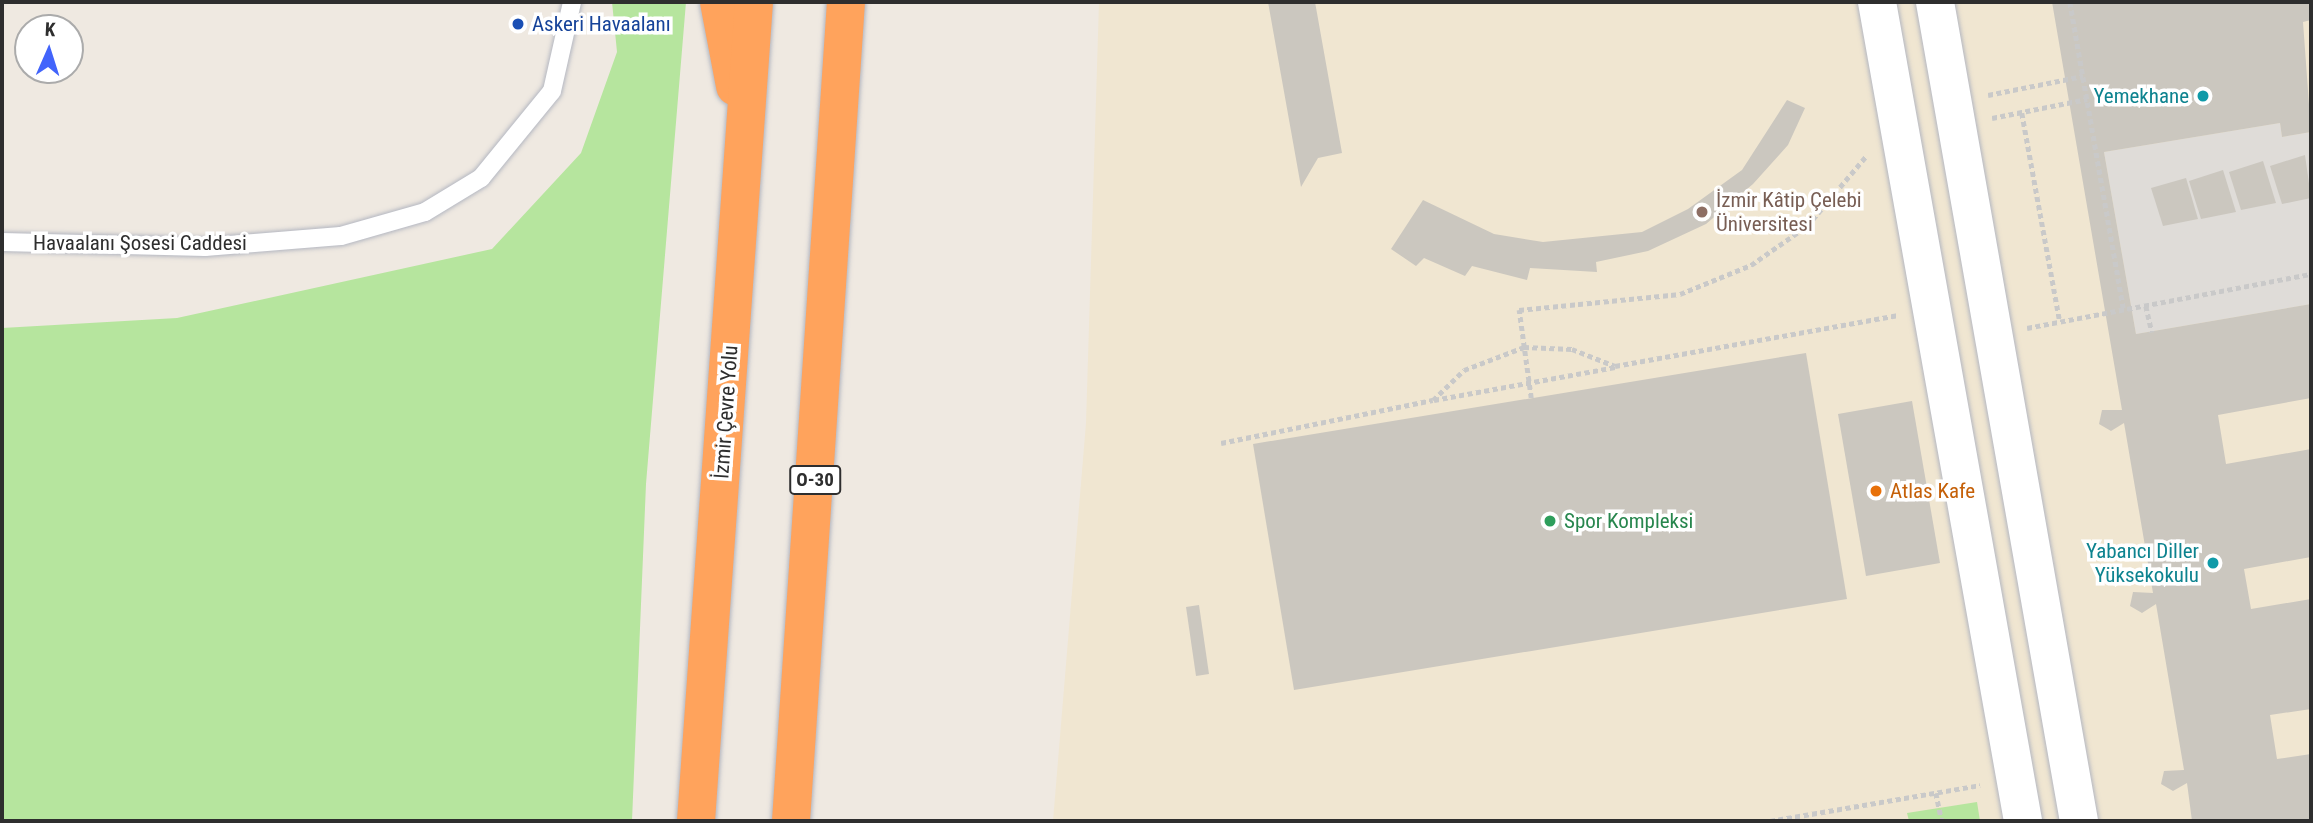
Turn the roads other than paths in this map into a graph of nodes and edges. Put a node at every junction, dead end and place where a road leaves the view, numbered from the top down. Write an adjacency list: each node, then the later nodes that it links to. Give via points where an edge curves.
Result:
1 (572, 2): 10 (lane, Havaalanı Şosesi Caddesi, via 552,91 481,178 425,212 341,236 205,247)
2 (719, 2): 9 (highway)
3 (754, 2): 9 (highway, İzmir Çevre Yolu)
4 (846, 2): 8 (highway, O-30)
5 (870, 2): 8 (highway)
6 (1877, 2): 13 (street)
7 (1935, 2): 14 (street)
8 (839, 140): 12 (highway, O-30)
9 (746, 141): 11 (highway, İzmir Çevre Yolu)
10 (2, 242)
11 (696, 821)
12 (791, 821)
13 (2023, 821)
14 (2078, 821)

